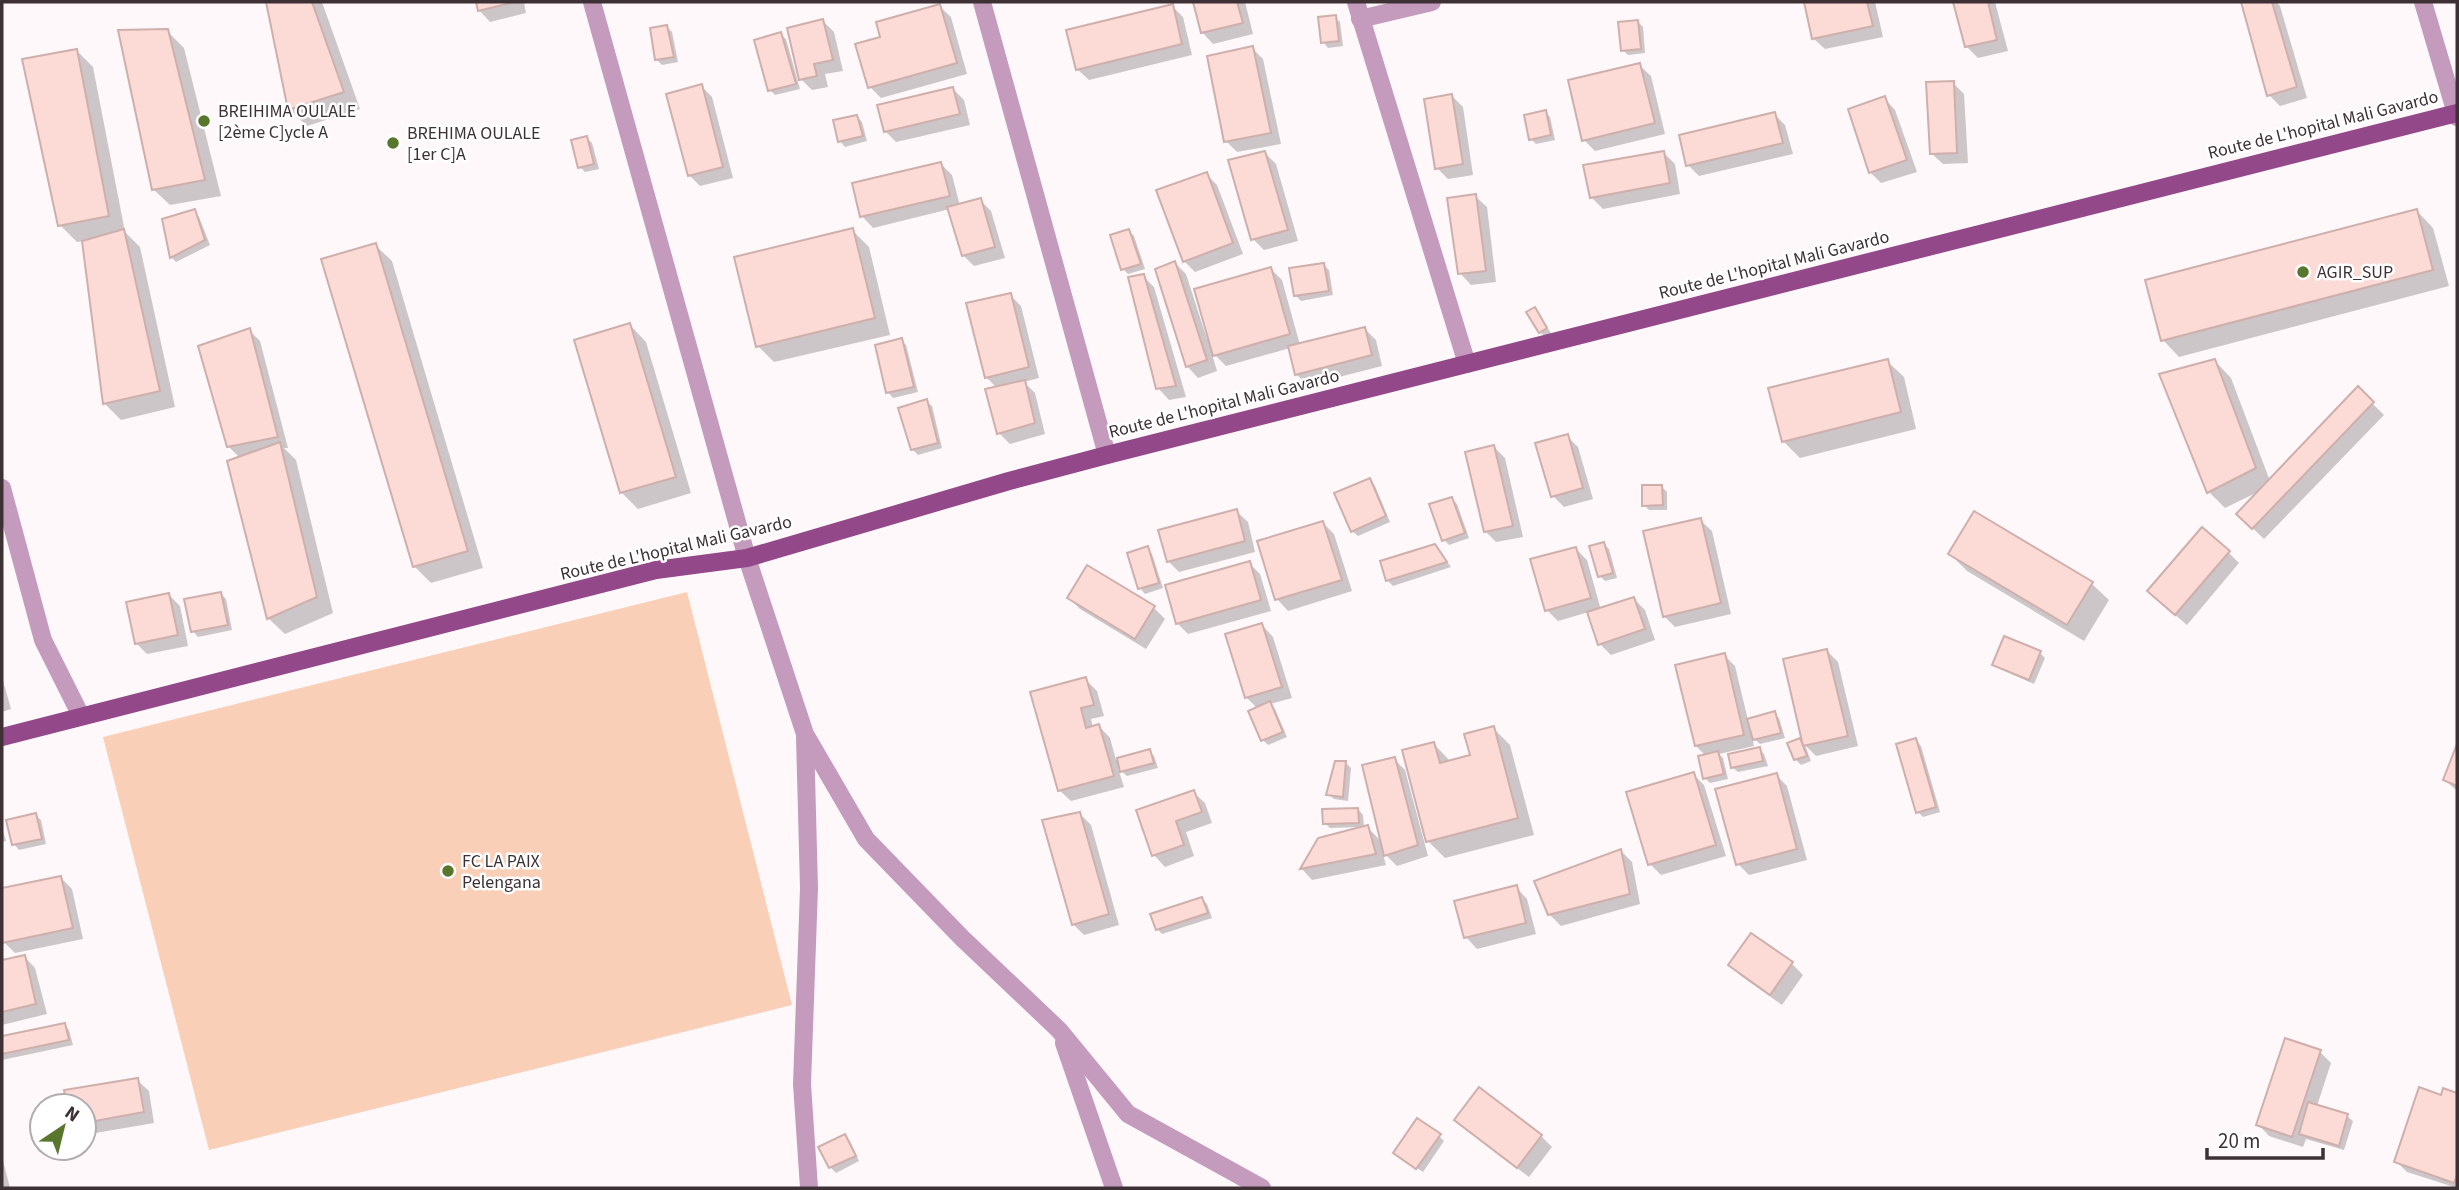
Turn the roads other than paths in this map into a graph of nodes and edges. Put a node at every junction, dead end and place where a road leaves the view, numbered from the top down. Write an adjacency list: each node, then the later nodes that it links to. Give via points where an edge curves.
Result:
1 (592, 2): 10 (street)
2 (982, 2): 8 (street)
3 (1432, 2): 5 (street)
4 (2423, 2): 6 (street)
5 (1358, 10): 7 (street)
6 (2457, 114): 7 (main road, Route de L'hopital Mali Gavardo)
7 (1467, 365): 8 (main road, Route de L'hopital Mali Gavardo)
8 (1107, 455): 10 (main road, Route de L'hopital Mali Gavardo)
9 (2, 488): 11 (street, via 43,640)
10 (747, 558): 11 (main road, Route de L'hopital Mali Gavardo, via 656,570); 12 (street)
11 (82, 716): 13 (main road, Route de L'hopital Mali Gavardo)
12 (805, 734): 14 (street, via 866,839); 15 (street, via 809,888 802,1084)
13 (2, 737)
14 (1059, 1030): 16 (street); 17 (street, via 1128,1114)
15 (809, 1188)
16 (1114, 1188)
17 (1262, 1188)

